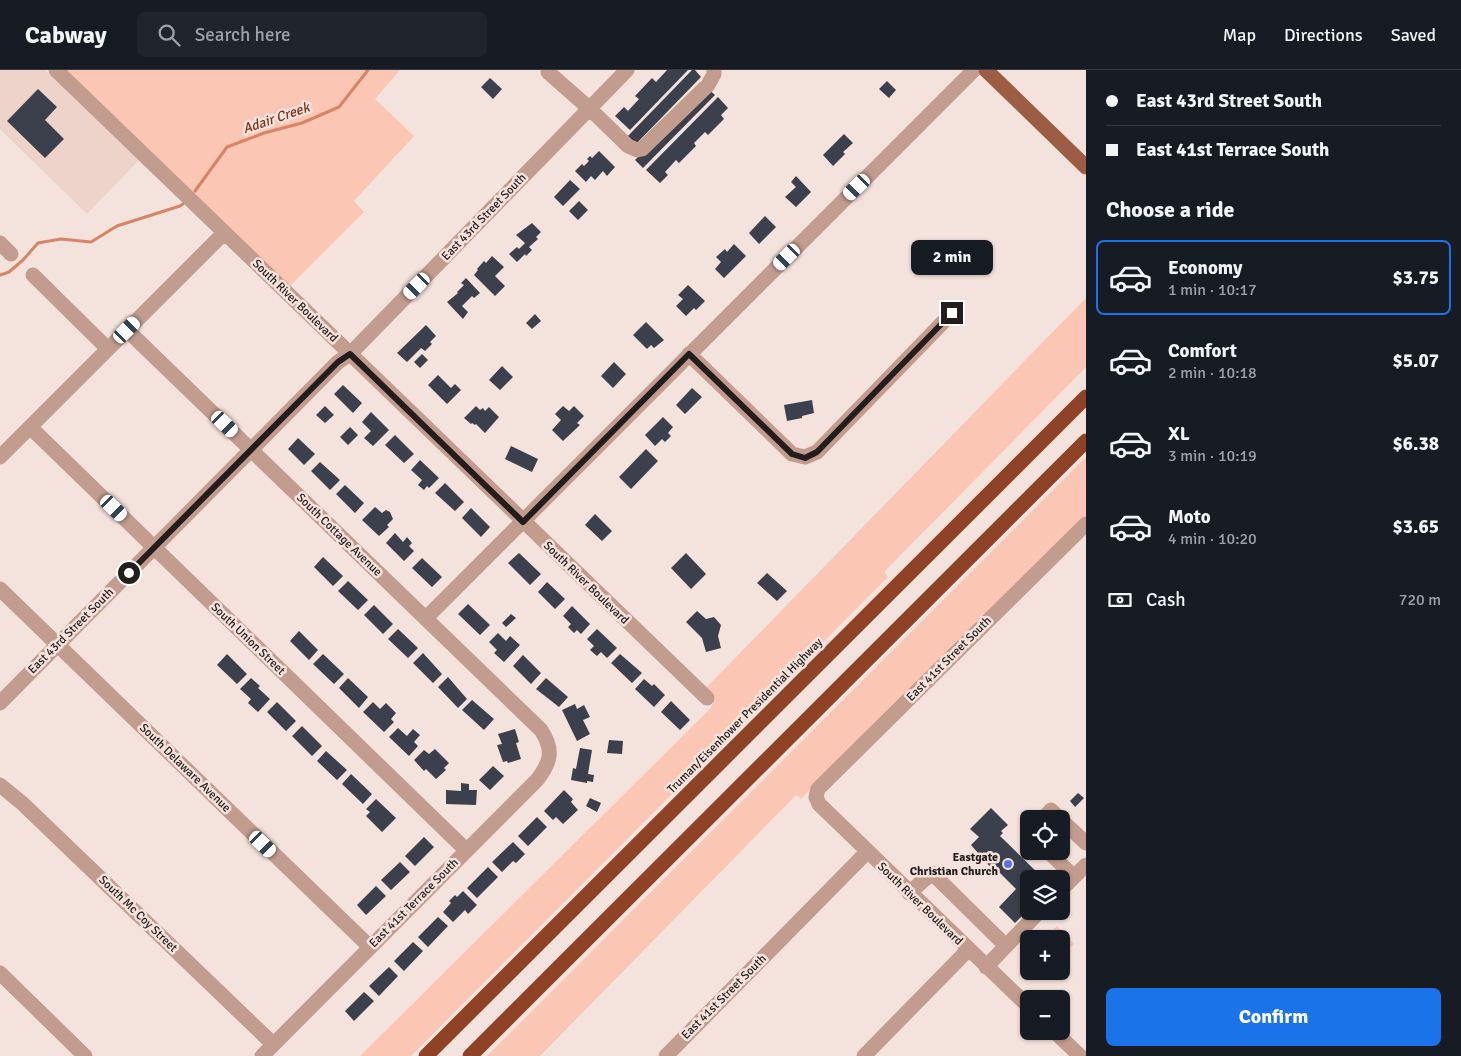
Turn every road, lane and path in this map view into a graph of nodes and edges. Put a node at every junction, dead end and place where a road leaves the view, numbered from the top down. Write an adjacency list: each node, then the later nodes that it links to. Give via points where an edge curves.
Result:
1 (56, 70): 9 (street, South River Boulevard)
2 (627, 70): 7 (street, East 43rd Street South)
3 (714, 70): 7 (street, via 708,84 642,149 628,146)
4 (974, 70): 15 (street)
5 (986, 70): 8 (main road)
6 (548, 71): 7 (street)
7 (590, 109): 14 (street, East 43rd Street South)
8 (1086, 167)
9 (224, 233): 12 (street); 14 (street, South River Boulevard)
10 (33, 274): 13 (street)
11 (952, 313): 15 (street, via 817,452 805,458 792,454)
12 (127, 330): 13 (street); 19 (street, South Cottage Avenue)
13 (108, 349): 17 (street)
14 (350, 354): 19 (street, East 43rd Street South, via 338,362); 21 (street, South River Boulevard)
15 (689, 354): 21 (street)
16 (1086, 397): 53 (highway, Truman/Eisenhower Presidential Highway)
17 (30, 428): 20 (street); 23 (street, South Union Street)
18 (1086, 442): 54 (highway)
19 (251, 450): 23 (street, East 43rd Street South); 25 (street, South Cottage Avenue)
20 (0, 457)
21 (523, 522): 25 (street); 27 (street, South River Boulevard)
22 (1086, 524): 31 (street, East 41st Street South, via 818,789)
23 (154, 547): 26 (street, East 43rd Street South); 34 (street, South Union Street)
24 (0, 589): 26 (street, South Delaware Avenue)
25 (426, 618): 29 (street, South Cottage Avenue, via 541,730)
26 (57, 645): 28 (street, East 43rd Street South); 43 (street, South Delaware Avenue)
27 (708, 698)
28 (0, 703)
29 (548, 742): 34 (street, East 41st Terrace South, via 547,764 541,775)
30 (0, 785): 49 (street, South Mc Coy Street)
31 (816, 797): 35 (street, South River Boulevard, via 819,804)
32 (1070, 828): 33 (street)
33 (1086, 843)
34 (466, 850): 43 (street, East 41st Terrace South)
35 (867, 852): 40 (street, South River Boulevard); 55 (street, East 41st Street South)
36 (1057, 860): 38 (street)
37 (1086, 865): 38 (street)
38 (1074, 878): 39 (street)
39 (1070, 882)
40 (909, 893): 42 (street, via 932,873); 44 (street, South River Boulevard)
41 (1031, 920): 42 (street)
42 (1006, 946): 45 (street)
43 (370, 947): 49 (street, East 41st Terrace South)
44 (968, 950): 45 (street, South River Boulevard); 56 (street)
45 (986, 967): 47 (street, South River Boulevard)
46 (0, 974): 51 (street)
47 (1020, 999)
48 (1061, 1040): 50 (street)
49 (273, 1044): 52 (street, East 41st Terrace South)
50 (1073, 1054)
51 (86, 1056)
52 (262, 1056)
53 (426, 1056)
54 (470, 1056)
55 (666, 1056)
56 (864, 1056)

